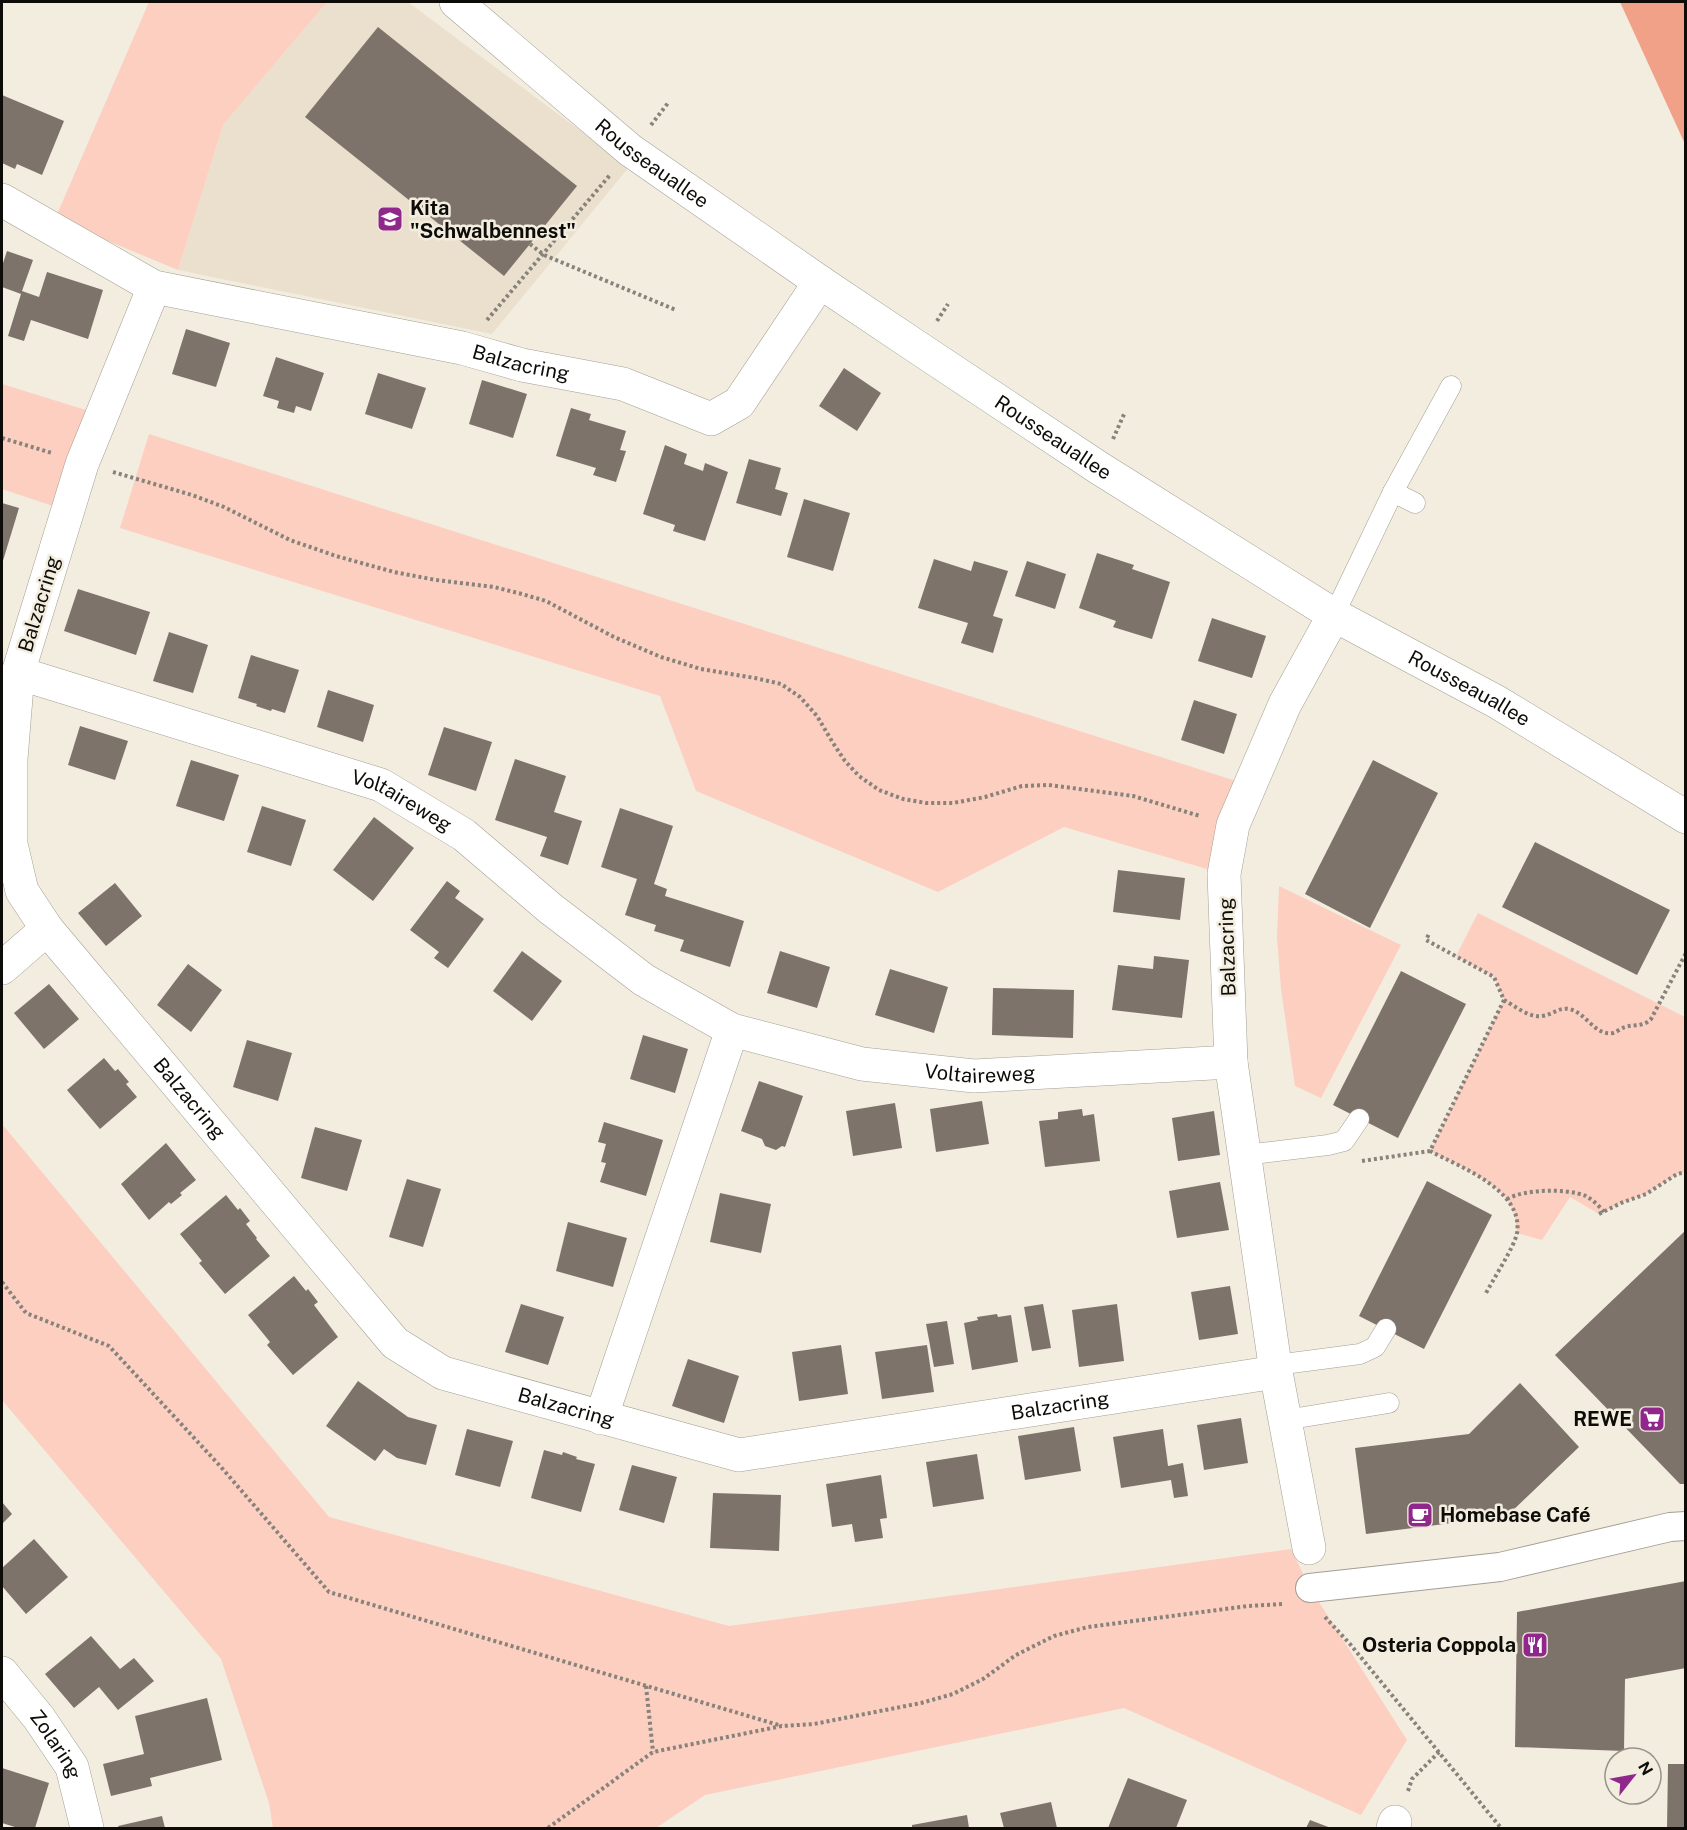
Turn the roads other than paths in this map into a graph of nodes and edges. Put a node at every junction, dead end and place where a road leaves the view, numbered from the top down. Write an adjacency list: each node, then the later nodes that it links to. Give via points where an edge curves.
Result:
1 (456, 2): 3 (street, Rousseauallee, via 630,150)
2 (2, 200): 4 (street, Balzacring)
3 (820, 282): 4 (street, Balzacring, via 739,403 711,419 623,384); 8 (street, Rousseauallee, via 1099,468)
4 (154, 287): 9 (street, Balzacring, via 82,464)
5 (1451, 386): 6 (lane)
6 (1393, 492): 7 (lane); 8 (lane)
7 (1415, 503)
8 (1334, 615): 10 (street, Rousseauallee, via 1497,702); 14 (street, Balzacring, via 1285,704 1233,825 1224,874)
9 (18, 673): 11 (street, Balzacring, via 11,844 22,891); 13 (street, Voltaireweg, via 381,785 464,835 551,909 645,980)
10 (1686, 817)
11 (47, 929): 12 (street); 20 (street, Balzacring, via 395,1344 443,1373)
12 (2, 968)
13 (732, 1030): 14 (street, Voltaireweg, via 862,1064 974,1076); 20 (street)
14 (1231, 1062): 16 (street, Balzacring)
15 (1359, 1119): 16 (lane, via 1344,1141)
16 (1245, 1155): 18 (street, Balzacring)
17 (1386, 1329): 18 (lane, via 1375,1347 1360,1354)
18 (1276, 1369): 20 (street, Balzacring, via 739,1455); 21 (street, Balzacring)
19 (1389, 1403): 21 (lane)
20 (601, 1418)
21 (1286, 1420): 23 (street, Balzacring)
22 (1686, 1526): 24 (street, via 1500,1567)
23 (1309, 1548)
24 (1306, 1600)
25 (2, 1673): 26 (street, Zolaring, via 72,1767)
26 (87, 1828)

